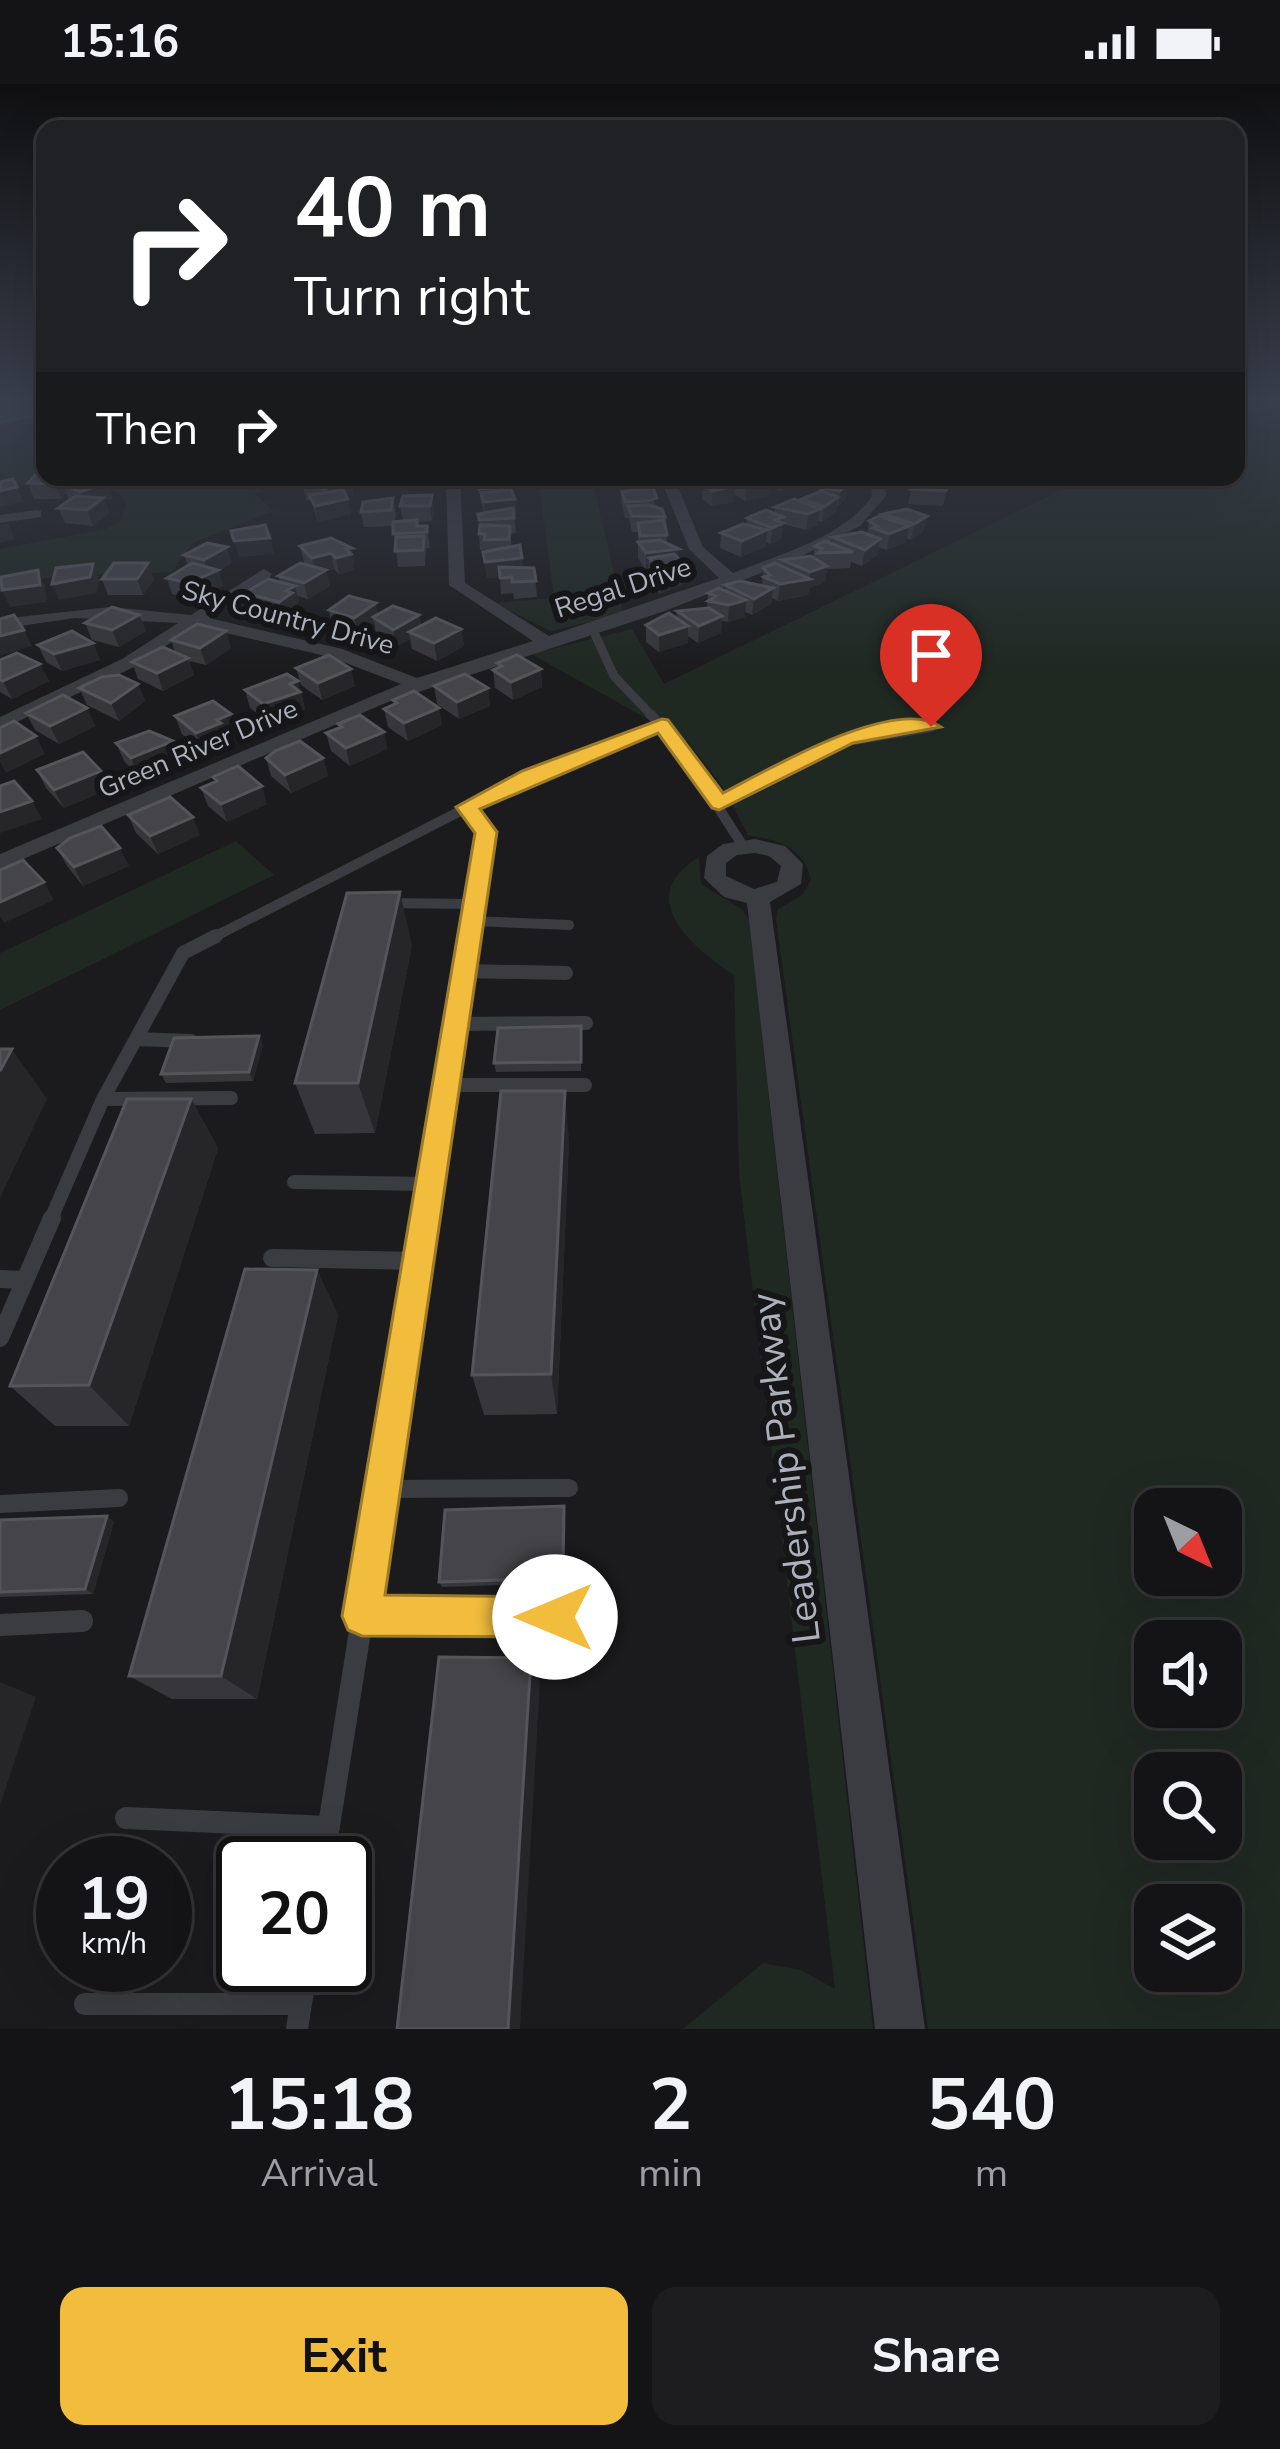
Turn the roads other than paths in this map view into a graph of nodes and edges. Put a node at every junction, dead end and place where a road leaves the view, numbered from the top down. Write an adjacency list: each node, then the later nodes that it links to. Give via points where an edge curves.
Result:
1 (446, 492): 11 (street, via 457,585)
2 (672, 492): 7 (street, via 693,550)
3 (879, 492): 7 (street, Regal Drive, via 859,521)
4 (36, 514): 5 (street)
5 (0, 520)
6 (264, 574): 8 (street)
7 (732, 579): 10 (street, Regal Drive)
8 (200, 618): 9 (street, Sky Country Drive, via 119,609); 12 (street, Sky Country Drive, via 347,655); 13 (street, via 128,663)
9 (0, 624)
10 (592, 628): 11 (street, Regal Drive); 14 (lane, via 614,676)
11 (545, 641): 12 (street, Regal Drive)
12 (416, 685): 19 (street, Green River Drive)
13 (0, 724)
14 (662, 724): 16 (lane); 17 (lane)
15 (931, 727): 16 (lane, via 846,738)
16 (719, 803): 18 (lane)
17 (467, 807): 22 (lane, via 486,832); 28 (lane, via 183,953)
18 (743, 846): 20 (street, via 715,861 715,878 731,892); 20 (street, via 777,851 794,871 780,892)
19 (0, 862)
20 (758, 897): 54 (street, Leadership Parkway)
21 (365, 903): 22 (lane)
22 (474, 912): 23 (lane); 24 (lane)
23 (569, 925)
24 (464, 971): 25 (lane); 27 (lane)
25 (566, 973)
26 (586, 1023): 27 (lane)
27 (456, 1024): 30 (lane)
28 (136, 1039): 29 (lane); 33 (lane)
29 (204, 1041)
30 (446, 1085): 31 (lane); 35 (lane)
31 (584, 1085)
32 (231, 1098): 33 (lane)
33 (103, 1099): 39 (lane)
34 (294, 1182): 35 (lane)
35 (430, 1184): 37 (lane)
36 (272, 1258): 37 (lane)
37 (418, 1261): 42 (lane)
38 (0, 1279): 39 (lane)
39 (25, 1280): 40 (lane)
40 (0, 1338)
41 (569, 1488): 42 (lane)
42 (382, 1489): 45 (lane)
43 (119, 1498): 44 (lane)
44 (0, 1504)
45 (362, 1616): 46 (lane); 50 (lane)
46 (555, 1617)
47 (82, 1622): 48 (lane)
48 (0, 1625)
49 (126, 1818): 50 (lane)
50 (328, 1827): 51 (lane)
51 (327, 1836)
52 (85, 2004): 53 (lane)
53 (299, 2017)
54 (900, 2029)

